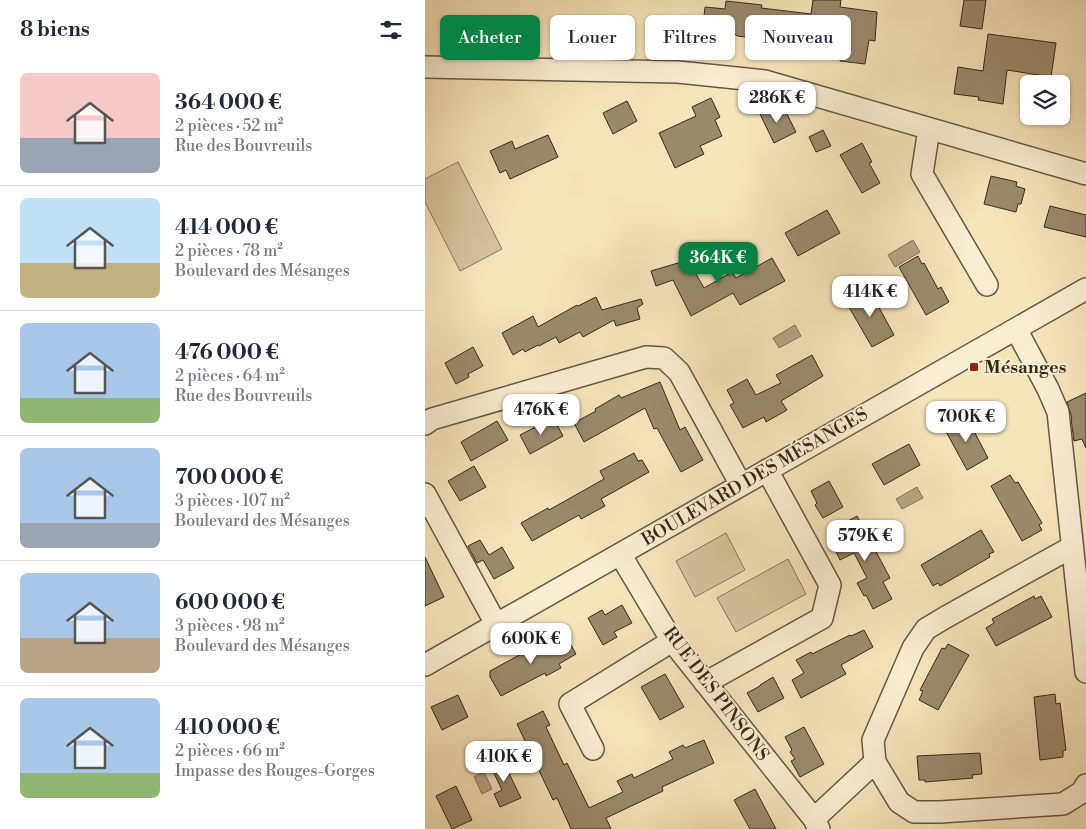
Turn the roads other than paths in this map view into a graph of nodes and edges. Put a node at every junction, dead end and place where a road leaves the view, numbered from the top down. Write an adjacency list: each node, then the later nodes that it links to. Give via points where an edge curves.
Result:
1 (425, 67): 2 (street, via 678,72 765,81)
2 (929, 129): 3 (street); 4 (street, via 922,174)
3 (1086, 174)
4 (987, 285)
5 (1086, 289): 6 (street, BOULEVARD DES MÉSANGES)
6 (1016, 329): 8 (street, BOULEVARD DES MÉSANGES); 11 (street, via 1058,412)
7 (425, 424): 9 (street, via 432,419 646,357 664,358 679,372)
8 (767, 470): 9 (street, BOULEVARD DES MÉSANGES); 17 (street, via 830,585 823,618)
9 (741, 486): 12 (street, BOULEVARD DES MÉSANGES)
10 (425, 494): 13 (street)
11 (1072, 547): 16 (street); 19 (street, via 926,629 913,648 873,740)
12 (620, 554): 13 (street, BOULEVARD DES MÉSANGES); 14 (street, RUE DES PINSONS)
13 (496, 624): 15 (street, BOULEVARD DES MÉSANGES)
14 (672, 641): 17 (street, RUE DES PINSONS); 18 (street, via 570,704)
15 (425, 665)
16 (1086, 672)
17 (705, 684): 21 (street, RUE DES PINSONS)
18 (593, 749)
19 (875, 762): 20 (street, via 899,802 913,812 1063,804 1082,792); 21 (street)
20 (1086, 785)
21 (817, 824)

